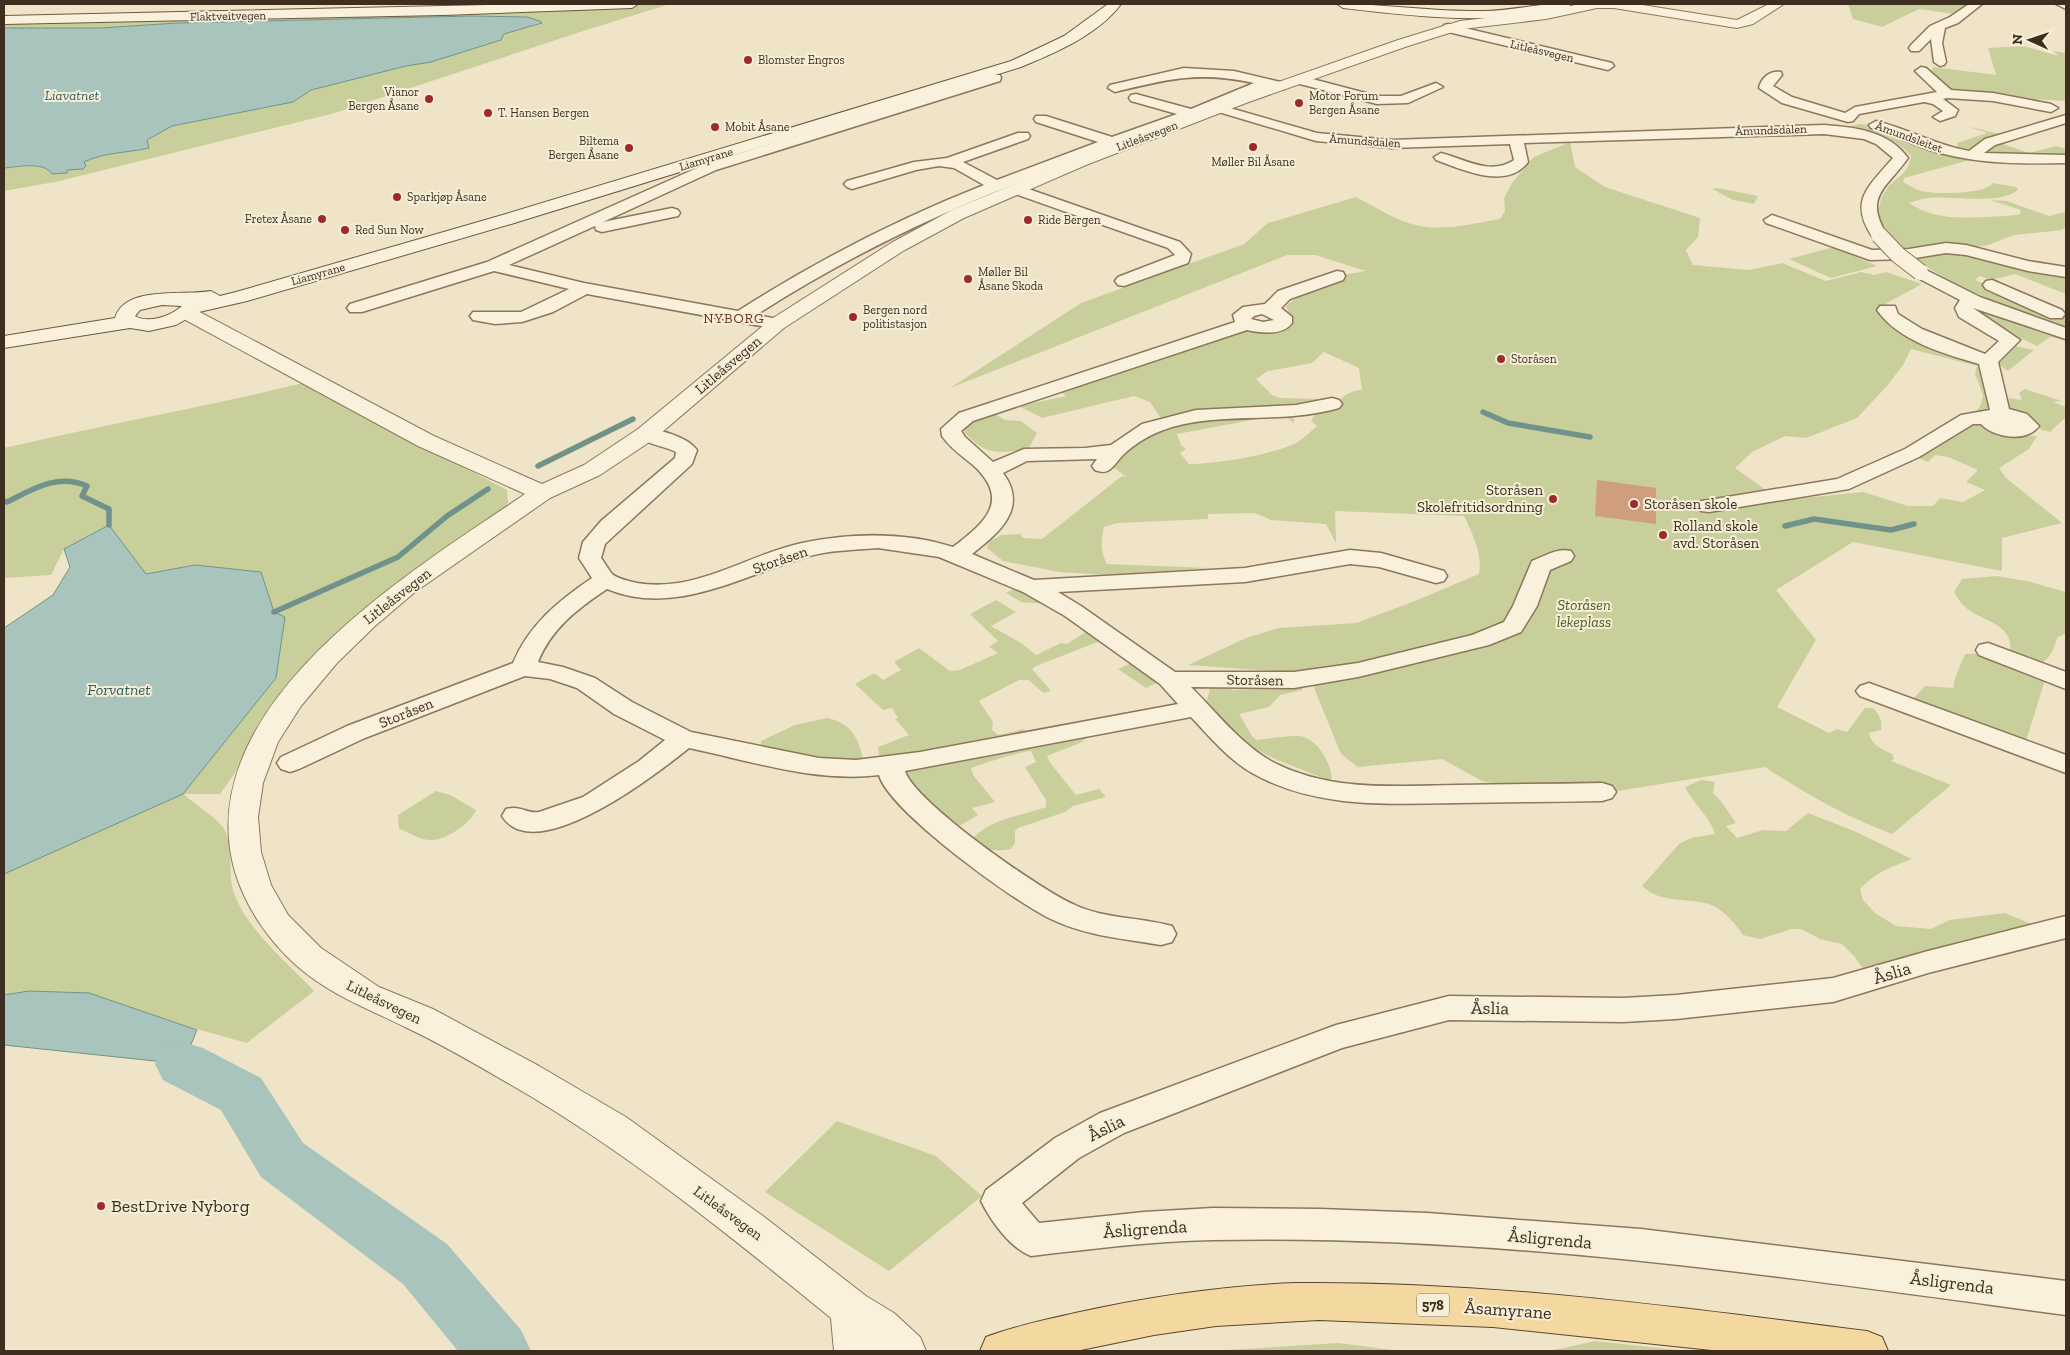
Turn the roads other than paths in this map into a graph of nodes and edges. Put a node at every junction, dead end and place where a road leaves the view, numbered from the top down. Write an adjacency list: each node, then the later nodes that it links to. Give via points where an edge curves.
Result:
1 (632, 4): 9 (street, Flaktveitvegen)
2 (1115, 4): 58 (street, Liamyrane, via 1078,35 1016,64 283,284)
3 (1343, 4): 4 (street, via 1477,15)
4 (1565, 4)
5 (1597, 4): 6 (street, Litleåsvegen, via 1737,24); 13 (street, Litleåsvegen, via 1546,15)
6 (1778, 4)
7 (1976, 4): 14 (street)
8 (2062, 4): 10 (street)
9 (569, 5): 11 (street, Flaktveitvegen, via 424,12)
10 (2066, 6)
11 (4, 20)
12 (1957, 24): 14 (street, via 1945,34)
13 (1448, 28): 17 (street, Litleåsvegen); 21 (street, Litleåsvegen)
14 (1939, 31): 15 (street, via 1934,29); 16 (street, via 1936,43)
15 (1915, 48)
16 (1940, 62)
17 (1608, 66)
18 (1921, 71): 25 (street)
19 (1776, 75): 35 (street, via 1766,88)
20 (995, 78): 50 (street, via 711,167)
21 (1301, 80): 22 (street, Litleåsvegen); 24 (street, via 1377,100 1394,101)
22 (1280, 86): 23 (street, Litleåsvegen, via 1219,72 1199,72 1171,74); 30 (street, Litleåsvegen); 31 (street, Litleåsvegen, via 1260,84)
23 (1115, 88)
24 (1436, 88)
25 (1947, 94): 26 (street); 28 (street, via 1994,97)
26 (1921, 97): 32 (street, via 1937,101 1951,110); 35 (street, via 1854,111)
27 (1136, 98): 31 (street, Litleåsvegen)
28 (2051, 108): 29 (street); 33 (street, via 2052,113)
29 (2066, 108)
30 (1218, 109): 37 (street, Åmundsdalen, via 1307,135 1369,143); 47 (street, Litleåsvegen)
31 (1190, 113): 38 (street, Litleåsvegen)
32 (1940, 117)
33 (2066, 118): 39 (street, via 1990,142)
34 (1041, 119): 38 (street, Litleåsvegen)
35 (1845, 124): 37 (street, Åmundsdalen, via 1798,129); 41 (street, Åmundsleitet, via 1880,126 1946,151 1988,158); 57 (street, Åmundsdalen, bridge, via 1895,149 1901,158 1870,203 1870,220 1879,235 1920,272)
36 (1023, 136): 43 (street)
37 (1516, 141): 40 (street, via 1520,162 1502,172 1487,172)
38 (1112, 142): 46 (street, Litleåsvegen)
39 (1975, 152)
40 (1441, 157)
41 (2043, 159): 42 (street, Åmundsleitet); 44 (street, Åmundsleitet, via 2047,164)
42 (2066, 159)
43 (948, 162): 45 (street); 46 (street, via 984,178 994,185)
44 (2066, 169)
45 (852, 184)
46 (992, 188): 64 (street, Litleåsvegen, via 878,236 819,267)
47 (1014, 189): 54 (street, via 1174,245 1183,254 1182,259); 66 (street, Litleåsvegen, via 897,247)
48 (672, 213): 50 (street, via 587,230)
49 (1772, 220): 52 (street, via 1870,255 1909,254 1946,248)
50 (572, 230): 51 (street)
51 (493, 266): 56 (street, Litleåsvegen); 59 (street)
52 (2066, 273)
53 (1337, 276): 75 (street, via 1284,295 1269,310 1245,312 1241,318 1246,324 966,417 951,428 952,436)
54 (1124, 281)
55 (1992, 285): 61 (street)
56 (584, 288): 62 (street, via 540,312 513,320); 64 (street, Litleåsvegen)
57 (1974, 301): 67 (street, Åmundsdalen); 70 (street, via 1967,303 1965,313 2011,340)
58 (188, 307): 63 (street, via 159,299 135,306); 65 (street); 69 (street)
59 (356, 308)
60 (1889, 310): 70 (street, via 1886,310 1894,319 1918,333 1965,355)
61 (2066, 315)
62 (479, 316)
63 (128, 317): 65 (street, via 145,324); 68 (street)
64 (741, 317): 66 (street, Litleåsvegen)
65 (166, 322): 69 (street)
66 (777, 324): 72 (street, Litleåsvegen)
67 (2066, 334)
68 (11, 340)
69 (236, 340): 76 (street, via 426,441)
70 (1988, 361): 77 (street, via 1995,415 1968,419 1912,453 1842,485)
71 (1332, 404): 73 (street, via 1318,409 1174,420 1137,434)
72 (646, 434): 76 (street, Litleåsvegen, via 592,470); 81 (street, via 687,450 686,460 594,542 590,558)
73 (1116, 450): 74 (street); 75 (street, via 1085,454 1033,454 1011,460)
74 (1102, 466)
75 (990, 472): 78 (street, via 1002,490 998,518 990,529)
76 (542, 493): 99 (street, Litleåsvegen, via 406,587 366,620 290,701 264,742 248,783 243,817 245,852 255,885 276,923 309,957 339,980 526,1076 612,1128 749,1228)
77 (1709, 506)
78 (958, 555): 81 (street, Storåsen, via 878,541 803,550 708,584 677,591 651,592); 82 (street, Storåsen)
79 (1563, 556): 85 (street, Storåsen, via 1540,566 1525,606 1513,626 1480,640 1358,670 1294,680)
80 (1436, 576): 82 (street, Storåsen, via 1381,560 1350,557 1245,575)
81 (605, 580): 84 (street, via 563,607 543,629)
82 (1032, 587): 85 (street, Storåsen, via 1073,611)
83 (1988, 650): 86 (street)
84 (523, 668): 89 (street, Storåsen, via 554,672 586,683 623,708); 90 (street, Storåsen, via 356,732)
85 (1170, 679): 88 (street, Storåsen)
86 (2066, 681)
87 (1868, 691): 91 (street)
88 (1195, 708): 92 (street, Storåsen); 93 (street, Storåsen, via 1238,751 1262,767 1293,781 1333,792 1442,795)
89 (684, 738): 92 (street, Storåsen, via 818,767 856,769); 94 (street, via 594,803 543,821 531,823)
90 (290, 763)
91 (2066, 764)
92 (890, 765): 96 (street, via 894,779 924,814 1030,894 1064,913 1094,924)
93 (1602, 792)
94 (516, 816)
95 (2066, 927): 97 (street, Åslia, via 1833,990 1676,1008 1450,1008 1336,1038 1112,1123 1068,1148 999,1200)
96 (1161, 934)
97 (1030, 1240): 98 (street, Åsligrenda, via 1212,1224 1427,1228 1727,1254)
98 (2066, 1298)
99 (851, 1309): 100 (street); 101 (street, Litleåsvegen, via 879,1327)
100 (855, 1351)
101 (905, 1351)
102 (1001, 1351): 103 (main road, Åsamyrane / 578, via 1116,1323 1179,1312 1248,1304 1314,1302 1492,1308 1639,1320)
103 (1867, 1351)

